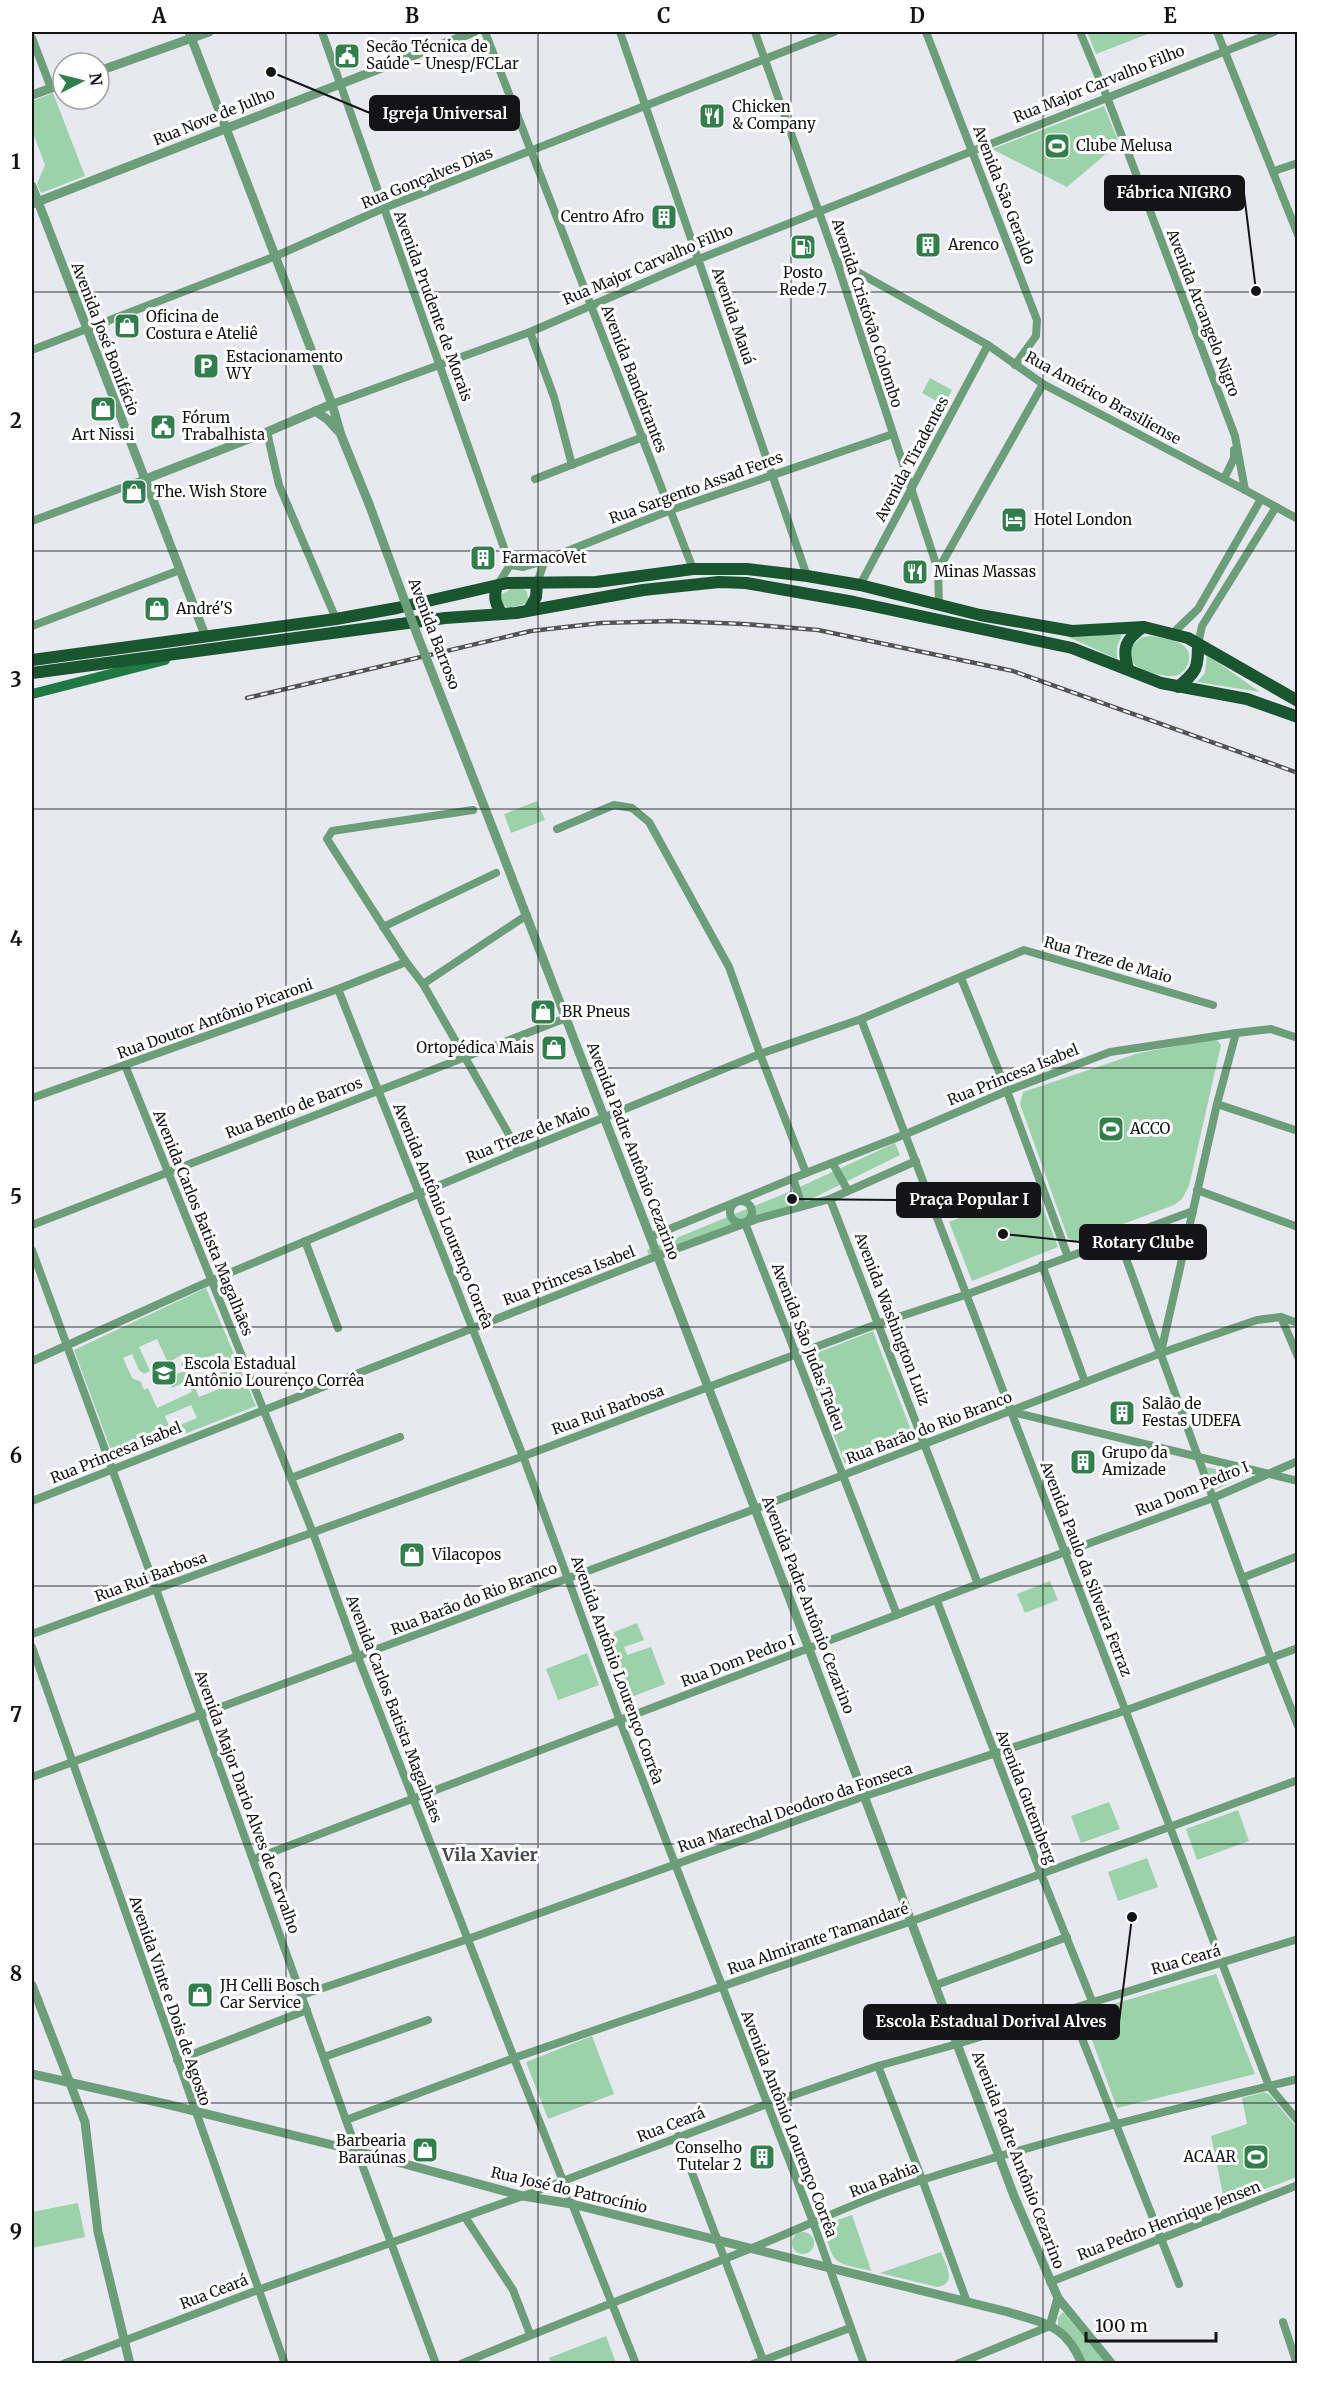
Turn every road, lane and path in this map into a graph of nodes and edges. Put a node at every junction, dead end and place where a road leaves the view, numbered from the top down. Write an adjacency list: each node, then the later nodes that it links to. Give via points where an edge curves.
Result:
1 (209, 32): 12 (street)
2 (322, 32): 17 (street, Avenida Prudente de Morais)
3 (474, 32): 17 (street, Rua Nove de Julho)
4 (485, 32): 24 (street, Avenida Bandeirantes)
5 (620, 32): 21 (street, Avenida Mauá)
6 (755, 32): 15 (street, Avenida Cristóvão Colombo)
7 (834, 32): 15 (street, Rua Gonçalves Dias)
8 (926, 32): 23 (street, Avenida São Geraldo)
9 (1080, 32): 20 (street, Avenida Arcangelo Nigro)
10 (1217, 32): 14 (street)
11 (1274, 32): 14 (street, Rua Major Carvalho Filho)
12 (190, 35): 16 (street); 22 (street, Avenida Barroso)
13 (32, 38): 18 (street)
14 (1225, 50): 20 (street, Rua Major Carvalho Filho); 26 (street)
15 (765, 59): 21 (street, Rua Gonçalves Dias); 30 (street, Avenida Cristóvão Colombo)
16 (111, 66)
17 (340, 83): 22 (street, Rua Nove de Julho); 29 (street, Avenida Prudente de Morais)
18 (51, 88): 19 (street)
19 (32, 95)
20 (1107, 97): 23 (street, Rua Major Carvalho Filho); 48 (street, Avenida Arcangelo Nigro)
21 (645, 106): 24 (street, Rua Gonçalves Dias); 33 (street, Avenida Mauá)
22 (226, 128): 28 (street, Rua Nove de Julho); 32 (street, Avenida Barroso)
23 (972, 151): 30 (street, Rua Major Carvalho Filho); 41 (street, Avenida São Geraldo, via 1037,320 1036,336)
24 (531, 152): 29 (street, Rua Gonçalves Dias); 35 (street, Avenida Bandeirantes)
25 (1298, 163): 26 (street)
26 (1274, 171): 31 (street)
27 (32, 186): 28 (street, Avenida José Bonifácio)
28 (35, 203): 36 (street, Avenida José Bonifácio)
29 (384, 208): 32 (street, Rua Gonçalves Dias); 40 (street, Avenida Prudente de Morais)
30 (819, 211): 33 (street, Rua Major Carvalho Filho); 34 (street, Avenida Cristóvão Colombo)
31 (1298, 235)
32 (276, 256): 36 (street, Rua Gonçalves Dias); 43 (street, Avenida Barroso)
33 (699, 259): 35 (street, Rua Major Carvalho Filho); 51 (street, Avenida Mauá)
34 (836, 260): 38 (street, Rua Américo Brasiliense); 46 (street, Avenida Cristóvão Colombo)
35 (591, 306): 37 (street, Rua Major Carvalho Filho); 49 (street, Avenida Bandeirantes)
36 (85, 329): 39 (street, Rua Gonçalves Dias); 54 (street, Avenida José Bonifácio)
37 (530, 332): 40 (street, Rua Major Carvalho Filho); 50 (street, via 554,397)
38 (988, 345): 41 (street, Rua Américo Brasiliense); 56 (street, Avenida Tiradentes)
39 (32, 350)
40 (440, 364): 43 (street, Rua Major Carvalho Filho); 64 (street, Avenida Prudente de Morais)
41 (1015, 365): 42 (street, Rua Américo Brasiliense)
42 (1043, 384): 53 (street, Rua Américo Brasiliense); 68 (street)
43 (332, 404): 44 (street, Rua Major Carvalho Filho); 47 (street, Avenida Barroso)
44 (315, 411): 45 (street, Rua Major Carvalho Filho); 47 (street, Avenida Barroso)
45 (267, 432): 54 (street, Rua Major Carvalho Filho); 76 (street, via 279,484)
46 (893, 434): 51 (street, Rua Sargento Assad Feres); 56 (street, Avenida Cristóvão Colombo)
47 (341, 435): 92 (street, Avenida Barroso, bridge)
48 (1234, 436): 53 (street, Avenida Arcangelo Nigro, via 1234,458); 55 (street, Avenida Arcangelo Nigro)
49 (643, 438): 50 (street); 59 (street, Avenida Bandeirantes)
50 (572, 465): 52 (street)
51 (773, 473): 59 (street, Rua Sargento Assad Feres); 69 (street, Avenida Mauá)
52 (535, 479)
53 (1224, 479): 55 (street, Rua Américo Brasiliense)
54 (143, 480): 61 (street, Rua Major Carvalho Filho); 67 (street, Avenida José Bonifácio)
55 (1245, 490): 57 (street, Rua Américo Brasiliense)
56 (911, 491): 68 (street, Avenida Cristóvão Colombo); 71 (street, Avenida Tiradentes)
57 (1261, 499): 58 (street, Rua Américo Brasiliense); 63 (street)
58 (1276, 507): 60 (street, Rua Américo Brasiliense); 66 (street)
59 (671, 510): 62 (street, Rua Sargento Assad Feres); 65 (street, Avenida Bandeirantes)
60 (1298, 519)
61 (32, 521)
62 (545, 560): 64 (street, Rua Sargento Assad Feres, via 522,567); 70 (street)
63 (1225, 562): 66 (street); 79 (street, via 1198,609)
64 (510, 565): 72 (street)
65 (693, 569): 69 (main road, via 747,569); 70 (main road, via 596,582)
66 (1236, 569): 81 (street, via 1202,626)
67 (180, 570): 77 (street); 80 (street, Avenida José Bonifácio)
68 (938, 570): 73 (street, Avenida Cristóvão Colombo)
69 (807, 576): 71 (main road)
70 (537, 583): 72 (main road); 74 (main road, via 536,597)
71 (860, 585): 73 (main road)
72 (497, 586): 75 (main road, via 495,597); 76 (main road)
73 (939, 606): 78 (main road, via 1072,630)
74 (529, 610): 75 (main road); 84 (main road, via 646,590 746,583 1037,639)
75 (502, 614): 82 (main road, via 445,618)
76 (336, 619): 80 (main road)
77 (32, 626)
78 (1144, 627): 79 (main road); 84 (main road, via 1126,645)
79 (1173, 633): 81 (main road)
80 (205, 636): 83 (main road)
81 (1198, 644): 86 (main road, via 1194,674); 88 (main road)
82 (189, 653): 85 (main road); 87 (main road)
83 (32, 660)
84 (1128, 669): 86 (main road)
85 (32, 673)
86 (1178, 687): 89 (main road, via 1246,699)
87 (32, 694)
88 (1298, 701)
89 (1298, 717)
90 (473, 810): 95 (street, via 332,831 327,838)
91 (557, 829): 105 (street, via 614,805 632,808 649,822 729,967)
92 (498, 842): 94 (street, Avenida Padre Antônio Cezarino)
93 (496, 873): 95 (street)
94 (527, 915): 98 (street); 101 (street, Avenida Padre Antônio Cezarino)
95 (383, 927): 96 (street)
96 (406, 962): 98 (street); 99 (street, Rua Doutor Antônio Picaroni)
97 (961, 978): 100 (street, Rua Treze de Maio, via 1024,950); 102 (street, Rua Treze de Maio); 109 (street)
98 (423, 984): 106 (street)
99 (338, 989): 107 (street, Rua Doutor Antônio Picaroni); 108 (street, Avenida Antônio Lourenço Corrêa)
100 (1213, 1005)
101 (566, 1018): 106 (street, Rua Bento de Barros); 112 (street, Avenida Padre Antônio Cezarino)
102 (861, 1019): 105 (street, Rua Treze de Maio); 114 (street, Avenida Paulo da Silveira Ferraz)
103 (1236, 1033): 104 (street, Rua Princesa Isabel, via 1271,1029); 109 (street, Rua Princesa Isabel, via 1110,1052); 111 (street)
104 (1298, 1038)
105 (759, 1054): 112 (street, Rua Treze de Maio); 119 (street)
106 (464, 1057): 108 (street, Rua Bento de Barros); 115 (street)
107 (125, 1065): 110 (street, Rua Doutor Antônio Picaroni); 118 (street, Avenida Carlos Batista Magalhães)
108 (379, 1090): 118 (street, Rua Bento de Barros); 123 (street, Avenida Antônio Lourenço Corrêa)
109 (1007, 1091): 114 (street, Rua Princesa Isabel); 136 (street)
110 (32, 1098)
111 (1217, 1104): 113 (street); 121 (street)
112 (605, 1118): 115 (street, Rua Treze de Maio); 131 (street, Avenida Padre Antônio Cezarino)
113 (1298, 1131)
114 (906, 1134): 116 (street, Avenida Paulo da Silveira Ferraz); 117 (street, Rua Princesa Isabel)
115 (519, 1152): 123 (street, Rua Treze de Maio)
116 (916, 1161): 122 (street, Rua Princesa Isabel); 139 (street, Avenida Paulo da Silveira Ferraz)
117 (833, 1164): 119 (street, Rua Princesa Isabel); 122 (street)
118 (166, 1171): 129 (street, Rua Bento de Barros); 138 (street, Avenida Carlos Batista Magalhães)
119 (806, 1173): 120 (street, Rua Princesa Isabel)
120 (793, 1178): 125 (street, Rua Princesa Isabel); 126 (street)
121 (1197, 1190): 127 (street); 130 (street)
122 (848, 1191): 124 (street, Rua Princesa Isabel)
123 (419, 1193): 133 (street, Rua Treze de Maio); 144 (street, Avenida Antônio Lourenço Corrêa)
124 (830, 1199): 126 (street, Rua Princesa Isabel); 141 (street, Avenida Washington Luiz)
125 (737, 1201): 128 (street, via 750,1207 750,1219); 128 (street, via 730,1214 733,1220); 131 (street, Rua Princesa Isabel)
126 (802, 1206): 128 (street, Rua Princesa Isabel)
127 (1193, 1211): 132 (street, Rua Rui Barbosa); 146 (street)
128 (745, 1223): 135 (street, Rua Princesa Isabel); 147 (street, Avenida São Judas Tadeu)
129 (32, 1225)
130 (1298, 1227)
131 (650, 1237): 135 (street, Avenida Padre Antônio Cezarino)
132 (1119, 1239): 136 (street, Rua Rui Barbosa); 146 (street)
133 (305, 1241): 138 (street, Rua Treze de Maio); 143 (street)
134 (32, 1250): 145 (street, Avenida Major Dario Alves de Carvalho)
135 (657, 1256): 144 (street, Rua Princesa Isabel); 151 (street, Avenida Padre Antônio Cezarino)
136 (1068, 1257): 137 (street, Rua Rui Barbosa)
137 (1042, 1265): 139 (street, Rua Rui Barbosa); 150 (street)
138 (210, 1281): 145 (street, Rua Treze de Maio); 152 (street, Avenida Carlos Batista Magalhães)
139 (965, 1295): 141 (street, Rua Rui Barbosa); 153 (street, Avenida Paulo da Silveira Ferraz)
140 (1281, 1317): 142 (street, Rua Barão do Rio Branco); 146 (street, Rua Barão do Rio Branco, via 1257,1320); 148 (street)
141 (880, 1323): 147 (street, Rua Rui Barbosa); 155 (street, Avenida Washington Luiz)
142 (1298, 1323)
143 (338, 1328)
144 (473, 1328): 152 (street, Rua Princesa Isabel); 156 (street, Avenida Antônio Lourenço Corrêa)
145 (66, 1347): 149 (street, Rua Treze de Maio); 159 (street, Avenida Major Dario Alves de Carvalho)
146 (1161, 1353): 150 (street, Rua Barão do Rio Branco); 157 (street)
147 (796, 1354): 151 (street, Rua Rui Barbosa); 160 (street, Avenida São Judas Tadeu)
148 (1298, 1357)
149 (32, 1361)
150 (1085, 1382): 153 (street, Rua Barão do Rio Branco)
151 (708, 1388): 156 (street, Rua Rui Barbosa); 166 (street, Avenida Padre Antônio Cezarino)
152 (263, 1408): 159 (street, Rua Princesa Isabel); 162 (street, Avenida Carlos Batista Magalhães)
153 (1011, 1412): 155 (street, Rua Barão do Rio Branco); 157 (street); 168 (street, Avenida Paulo da Silveira Ferraz)
154 (400, 1437): 162 (street)
155 (925, 1442): 160 (street, Rua Barão do Rio Branco); 172 (street, Avenida Washington Luiz)
156 (523, 1456): 167 (street, Rua Rui Barbosa); 170 (street, Avenida Antônio Lourenço Corrêa)
157 (1197, 1457): 161 (street); 164 (street)
158 (1298, 1461): 161 (street, Rua Dom Pedro I)
159 (112, 1469): 165 (street, Rua Princesa Isabel); 173 (street, Avenida Major Dario Alves de Carvalho)
160 (843, 1474): 166 (street, Rua Barão do Rio Branco); 175 (street, Avenida São Judas Tadeu)
161 (1265, 1474): 163 (street); 164 (street, Rua Dom Pedro I)
162 (291, 1478): 167 (street, Avenida Carlos Batista Magalhães)
163 (1298, 1481)
164 (1213, 1498): 168 (street, Rua Dom Pedro I); 171 (street)
165 (32, 1501)
166 (755, 1509): 170 (street, Rua Barão do Rio Branco); 179 (street, Avenida Padre Antônio Cezarino)
167 (313, 1533): 173 (street, Rua Rui Barbosa); 180 (street, Avenida Carlos Batista Magalhães)
168 (1065, 1552): 172 (street, Rua Dom Pedro I); 182 (street, Avenida Paulo da Silveira Ferraz)
169 (1298, 1556): 171 (street)
170 (568, 1578): 180 (street, Rua Barão do Rio Branco); 184 (street, Avenida Antônio Lourenço Corrêa)
171 (1242, 1578): 181 (street)
172 (978, 1584): 174 (street, Rua Dom Pedro I)
173 (156, 1589): 176 (street, Rua Rui Barbosa); 183 (street, Avenida Major Dario Alves de Carvalho)
174 (937, 1600): 175 (street, Rua Dom Pedro I); 186 (street, Avenida Gutemberg)
175 (897, 1615): 179 (street, Rua Dom Pedro I)
176 (32, 1634)
177 (32, 1647): 187 (street, Avenida Vinte e Dois de Agosto)
178 (1298, 1648): 181 (street, Rua Marechal Deodoro da Fonseca)
179 (809, 1649): 184 (street, Rua Dom Pedro I); 190 (street, Avenida Padre Antônio Cezarino)
180 (358, 1657): 183 (street, Rua Barão do Rio Branco); 191 (street, Avenida Carlos Batista Magalhães)
181 (1270, 1658): 182 (street, Rua Marechal Deodoro da Fonseca); 185 (street)
182 (1126, 1710): 186 (street, Rua Marechal Deodoro da Fonseca); 192 (street, Avenida Paulo da Silveira Ferraz)
183 (201, 1715): 187 (street, Rua Barão do Rio Branco); 193 (street, Avenida Major Dario Alves de Carvalho)
184 (620, 1721): 191 (street, Rua Dom Pedro I); 194 (street, Avenida Antônio Lourenço Corrêa)
185 (1297, 1721)
186 (995, 1754): 190 (street, Rua Marechal Deodoro da Fonseca); 195 (street, Avenida Gutemberg)
187 (71, 1763): 188 (street, Rua Barão do Rio Branco); 212 (street, Avenida Vinte e Dois de Agosto)
188 (32, 1777)
189 (1298, 1780): 192 (street, Rua Almirante Tamandaré)
190 (865, 1796): 194 (street, Rua Marechal Deodoro da Fonseca); 196 (street, Avenida Padre Antônio Cezarino)
191 (414, 1800): 193 (street, Rua Dom Pedro I); 198 (street, Avenida Carlos Batista Magalhães)
192 (1168, 1827): 195 (street, Rua Almirante Tamandaré); 200 (street, Avenida Paulo da Silveira Ferraz)
193 (254, 1859): 204 (street, Avenida Major Dario Alves de Carvalho)
194 (675, 1865): 198 (street, Rua Marechal Deodoro da Fonseca); 203 (street, Avenida Antônio Lourenço Corrêa)
195 (1041, 1874): 196 (street, Rua Almirante Tamandaré); 197 (street, Avenida Gutemberg)
196 (912, 1921): 202 (street, Avenida Padre Antônio Cezarino); 203 (street, Rua Almirante Tamandaré)
197 (1067, 1937): 202 (street); 205 (street, Avenida Gutemberg)
198 (468, 1939): 204 (street, Rua Marechal Deodoro da Fonseca); 211 (street, Avenida Carlos Batista Magalhães)
199 (1298, 1939): 200 (street, Rua Ceará)
200 (1222, 1963): 205 (street, Rua Ceará); 217 (street, Avenida Paulo da Silveira Ferraz)
201 (32, 1985): 216 (street)
202 (936, 1985): 209 (street, Avenida Padre Antônio Cezarino)
203 (722, 1986): 211 (street, Rua Almirante Tamandaré); 218 (street, Avenida Antônio Lourenço Corrêa)
204 (302, 1995): 207 (street, Avenida Major Dario Alves de Carvalho)
205 (1092, 2001): 206 (street, Rua Ceará)
206 (1070, 2008): 209 (street, Rua Ceará); 222 (street)
207 (307, 2010): 210 (street, Avenida Major Dario Alves de Carvalho); 212 (street)
208 (428, 2020): 210 (street)
209 (957, 2044): 213 (street, Rua Ceará); 225 (street, Avenida Padre Antônio Cezarino)
210 (324, 2057): 220 (street, Avenida Major Dario Alves de Carvalho)
211 (514, 2058): 220 (street, Rua Almirante Tamandaré); 227 (street, Avenida Carlos Batista Magalhães)
212 (177, 2060): 219 (street, Avenida Vinte e Dois de Agosto)
213 (878, 2066): 218 (street, Rua Ceará); 226 (street)
214 (32, 2074): 216 (street, Rua José do Patrocínio)
215 (1298, 2079): 217 (street, Rua Bahia)
216 (69, 2084): 219 (street, Rua José do Patrocínio); 249 (street, via 85,2122 98,2232)
217 (1269, 2086): 221 (street, Avenida Paulo da Silveira Ferraz); 222 (street, Rua Bahia)
218 (767, 2104): 223 (street, Rua Ceará); 232 (street, Avenida Antônio Lourenço Corrêa)
219 (195, 2111): 224 (street, Rua José do Patrocínio); 241 (street, Avenida Vinte e Dois de Agosto)
220 (346, 2120): 224 (street, Avenida Major Dario Alves de Carvalho)
221 (1298, 2121)
222 (1116, 2124): 225 (street, Rua Bahia); 233 (street)
223 (678, 2136): 227 (street, Rua Ceará); 234 (street)
224 (357, 2151): 229 (street, Rua José do Patrocínio); 235 (street, Avenida Major Dario Alves de Carvalho)
225 (999, 2157): 226 (street, Rua Bahia); 239 (street, Avenida Padre Antônio Cezarino)
226 (922, 2179): 232 (street, Rua Bahia); 244 (street)
227 (563, 2182): 229 (street, Rua Ceará); 230 (street, Avenida Carlos Batista Magalhães)
228 (1298, 2185): 233 (street, Rua Pedro Henrique Jensen)
229 (524, 2196): 230 (street, Rua José do Patrocínio); 231 (street, Rua Ceará)
230 (572, 2205): 234 (street, Rua José do Patrocínio); 243 (street, Avenida Carlos Batista Magalhães)
231 (465, 2217): 235 (street, Rua Ceará); 248 (street, via 513,2290)
232 (813, 2222): 236 (street, Rua Bahia); 238 (street, Avenida Antônio Lourenço Corrêa)
233 (1162, 2240): 239 (street, Rua Pedro Henrique Jensen); 240 (street)
234 (718, 2241): 236 (street, Rua José do Patrocínio); 237 (street)
235 (391, 2242): 241 (street, Rua Ceará); 254 (street, Avenida Major Dario Alves de Carvalho)
236 (750, 2249): 237 (street, Rua Bahia); 238 (street, Rua José do Patrocínio)
237 (725, 2258): 243 (street, Rua Bahia); 250 (street)
238 (830, 2268): 244 (street, Rua José do Patrocínio); 247 (street, Avenida Antônio Lourenço Corrêa)
239 (1050, 2282): 242 (street, Avenida Padre Antônio Cezarino)
240 (1179, 2284)
241 (258, 2289): 249 (street, Rua Ceará); 253 (street, Avenida Vinte e Dois de Agosto)
242 (1058, 2298): 246 (street); 261 (street, Avenida Padre Antônio Cezarino)
243 (610, 2302): 248 (street, Rua Bahia); 256 (street, Avenida Carlos Batista Magalhães)
244 (967, 2302): 246 (street, Rua José do Patrocínio)
245 (1283, 2322): 262 (street)
246 (1050, 2326): 259 (street); 260 (street, Rua José do Patrocínio, via 1070,2340)
247 (850, 2328): 250 (street); 258 (street, Avenida Antônio Lourenço Corrêa)
248 (530, 2334): 255 (street, Rua Bahia)
249 (124, 2341): 251 (street, Rua Ceará); 252 (street)
250 (763, 2360): 257 (street)
251 (63, 2364)
252 (130, 2364)
253 (285, 2364)
254 (436, 2364)
255 (460, 2364)
256 (636, 2364)
257 (753, 2364)
258 (864, 2364)
259 (957, 2364)
260 (1082, 2364)
261 (1112, 2364)
262 (1297, 2364)

